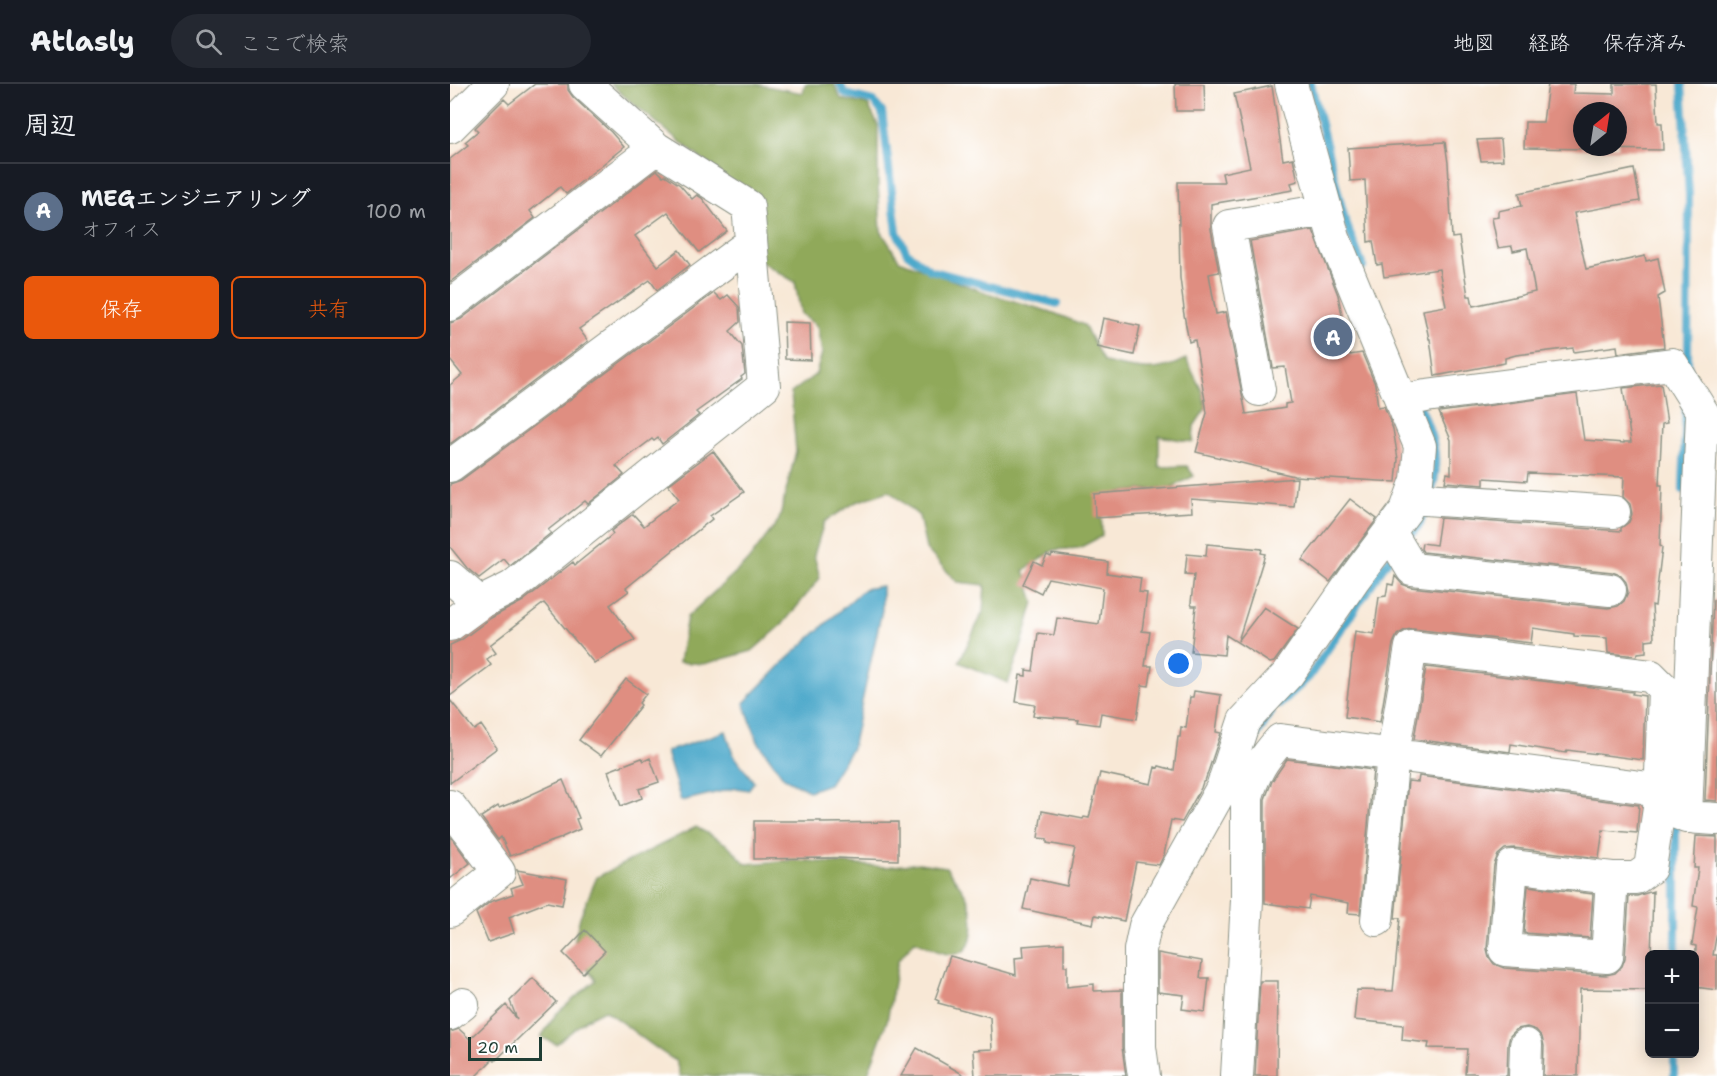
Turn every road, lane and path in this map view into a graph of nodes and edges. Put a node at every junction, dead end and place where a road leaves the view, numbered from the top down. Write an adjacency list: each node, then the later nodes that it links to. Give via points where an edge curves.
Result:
1 (493, 84): 4 (street)
2 (585, 84): 5 (street)
3 (1291, 84): 6 (street)
4 (450, 127)
5 (656, 148): 7 (street, via 748,206); 8 (street)
6 (1326, 210): 9 (street, via 1229,226); 10 (street, via 1334,238)
7 (751, 243): 12 (street); 19 (street, via 764,386 512,587)
8 (450, 305)
9 (1259, 390)
10 (1412, 399): 11 (street, via 1672,364); 13 (street, via 1420,446 1417,480)
11 (1706, 415): 16 (street)
12 (450, 466)
13 (1422, 499): 14 (street); 15 (street, via 1406,510)
14 (1614, 512)
15 (1396, 542): 18 (street, via 1412,569); 29 (street, via 1354,579 1288,674 1244,721 1222,788 1145,926 1140,950 1140,1047)
16 (1707, 564): 23 (street)
17 (450, 577): 19 (street)
18 (1610, 590)
19 (480, 603): 20 (street)
20 (450, 626)
21 (1392, 754): 23 (street, via 1649,788); 23 (street, via 1411,647 1651,676 1664,689); 27 (street); 30 (street, via 1280,740 1261,762 1247,796 1247,900)
22 (450, 806): 26 (street, via 498,872)
23 (1674, 811): 24 (street); 25 (street, via 1650,868 1635,878)
24 (1717, 819)
25 (1612, 878)
26 (450, 911)
27 (1377, 920)
28 (1526, 1045): 31 (street)
29 (1144, 1076)
30 (1237, 1076)
31 (1525, 1076)

